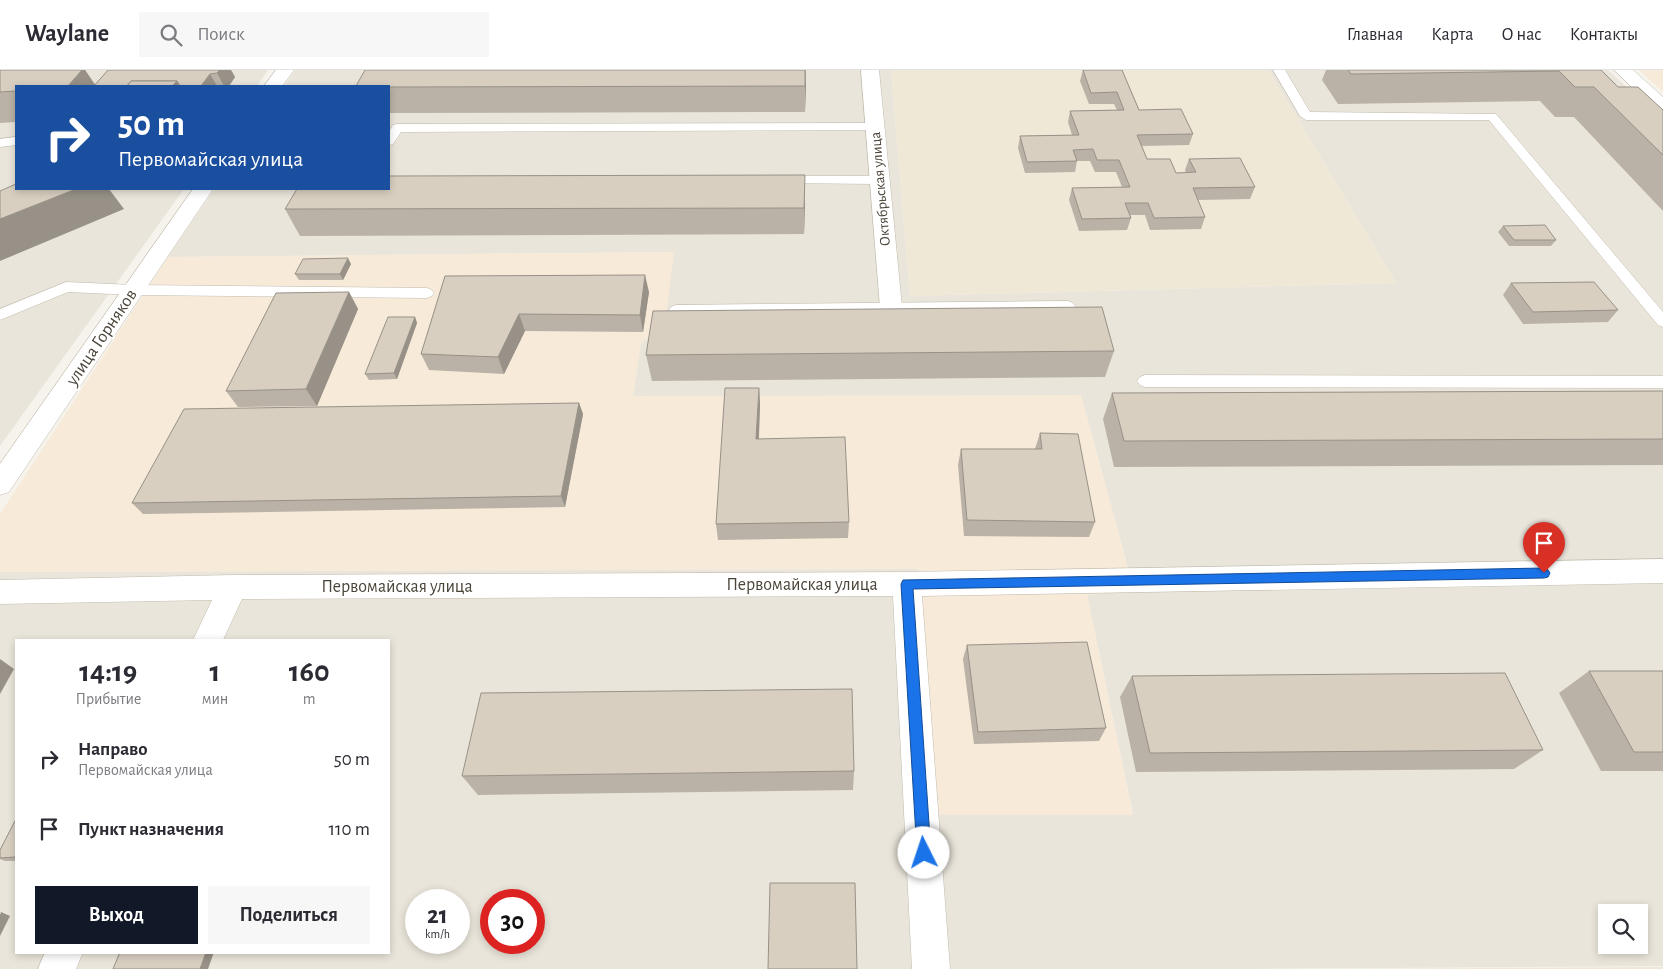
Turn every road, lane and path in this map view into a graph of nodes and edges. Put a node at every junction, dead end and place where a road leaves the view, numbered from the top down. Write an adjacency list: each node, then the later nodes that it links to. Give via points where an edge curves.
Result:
1 (284, 70): 5 (street)
2 (870, 70): 7 (street, Октябрьская улица)
3 (1278, 70): 20 (lane, via 1306,116 1492,116)
4 (1623, 70): 6 (street)
5 (274, 85)
6 (1663, 107)
7 (874, 127): 8 (lane, via 397,128); 12 (street, Октябрьская улица)
8 (390, 139)
9 (15, 141): 10 (lane)
10 (0, 143)
11 (768, 180): 12 (lane)
12 (878, 180): 17 (street, Октябрьская улица)
13 (202, 190): 14 (street, улица Горняков)
14 (134, 290): 15 (lane); 19 (lane, via 66,286); 23 (street, улица Горняков)
15 (427, 294)
16 (1068, 306): 17 (lane)
17 (890, 307): 18 (lane)
18 (676, 310)
19 (0, 315)
20 (1663, 322)
21 (1145, 381): 22 (lane)
22 (1663, 382)
23 (0, 485)
24 (1663, 571): 25 (street, Первомайская улица)
25 (907, 584): 26 (street, Первомайская улица); 31 (street)
26 (233, 587): 27 (street, Первомайская улица); 28 (street)
27 (0, 592)
28 (208, 639)
29 (64, 954): 30 (street)
30 (57, 969)
31 (931, 969)

